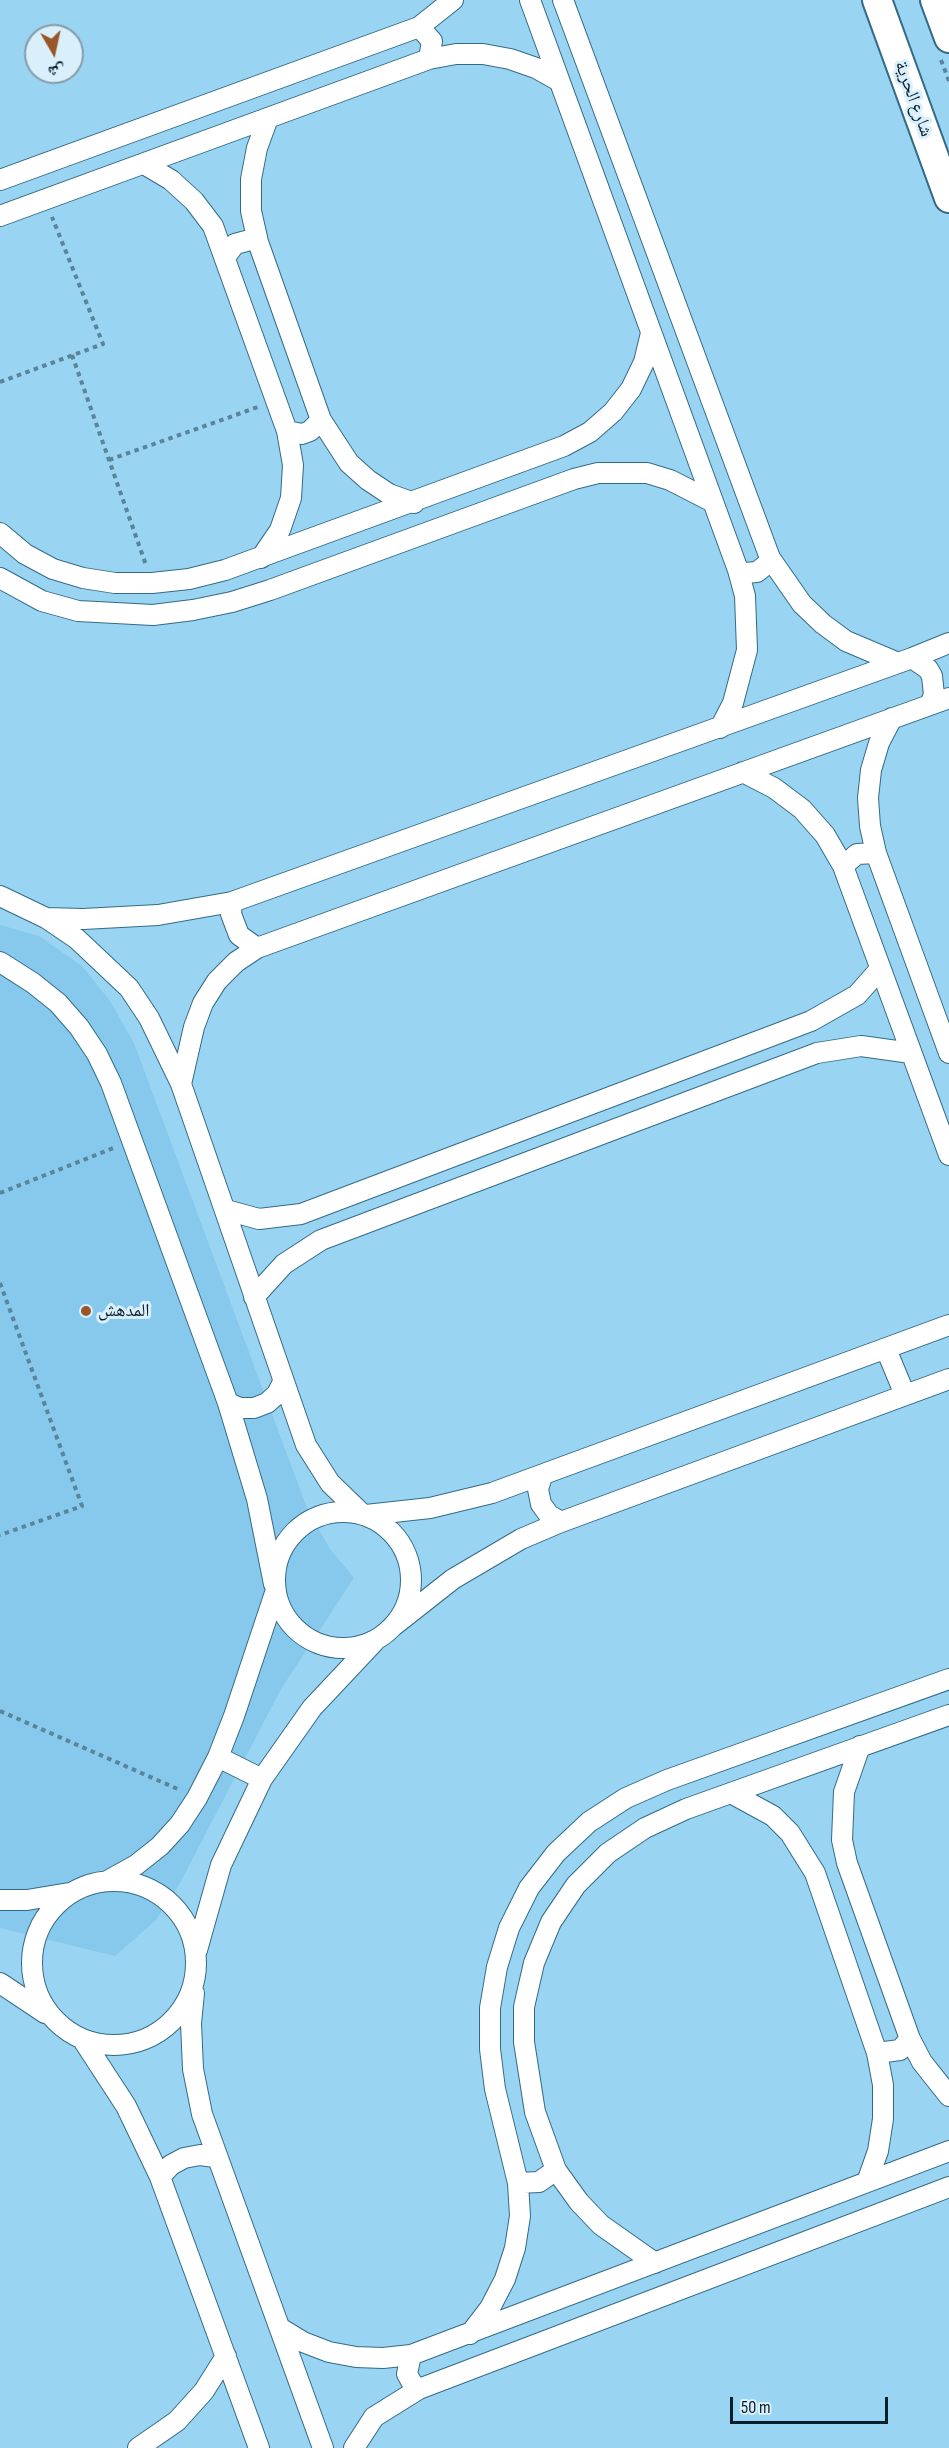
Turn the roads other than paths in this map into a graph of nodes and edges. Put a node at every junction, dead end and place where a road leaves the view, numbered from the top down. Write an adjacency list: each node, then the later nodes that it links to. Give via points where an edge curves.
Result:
1 (453, 0): 6 (street)
2 (530, 0): 9 (street)
3 (563, 0): 16 (street)
4 (877, 0): 15 (street, شارع الحرية)
5 (935, 0): 7 (street)
6 (419, 27): 8 (street, via 432,41); 11 (street)
7 (949, 38)
8 (429, 59): 9 (street, via 456,54 492,56 536,68); 10 (street)
9 (559, 81): 17 (street)
10 (268, 118): 12 (street); 19 (street, via 251,179 251,211)
11 (82, 151): 13 (street); 14 (street)
12 (144, 164): 14 (street); 20 (street, via 171,180 194,201 213,226)
13 (0, 180)
14 (92, 182): 18 (street)
15 (949, 198)
16 (638, 201): 17 (street); 30 (street)
17 (607, 213): 21 (street)
18 (0, 216)
19 (258, 242): 20 (street, via 235,244); 22 (street)
20 (226, 256): 23 (street)
21 (651, 333): 24 (street, via 644,362 631,389 590,432); 26 (street)
22 (321, 420): 23 (street, via 302,434); 27 (street, via 349,463 368,480)
23 (287, 431): 29 (street, via 293,465 291,498 280,530)
24 (564, 446): 25 (street, via 577,464); 27 (street)
25 (574, 478): 26 (street, via 606,472 647,473); 34 (street, via 232,602 163,614)
26 (713, 502): 31 (street)
27 (414, 503): 29 (street)
28 (0, 532): 33 (street, via 26,554 53,569)
29 (261, 558): 33 (street, via 189,579)
30 (770, 558): 31 (street, via 757,572); 36 (street, via 802,604 823,624 863,650)
31 (738, 570): 39 (street, via 745,596 747,650 733,703)
32 (0, 578): 34 (street, via 42,601)
33 (115, 583): 34 (street)
34 (114, 615)
35 (949, 643): 36 (street)
36 (905, 661): 37 (street, via 921,662 932,676); 39 (street)
37 (940, 701): 38 (street)
38 (892, 718): 40 (street); 41 (street, via 871,770 868,798)
39 (720, 728): 44 (street)
40 (743, 772): 42 (street, via 802,809); 46 (street)
41 (876, 853): 42 (street, via 857,854); 50 (street)
42 (843, 866): 48 (street)
43 (0, 896): 45 (street)
44 (232, 902): 45 (street, via 158,915); 46 (street, via 231,914 239,935)
45 (46, 918): 51 (street, via 86,946 129,988 161,1039)
46 (257, 948): 51 (street, via 217,981 203,1003)
47 (0, 962): 60 (street, via 58,1003 97,1054 134,1141)
48 (880, 969): 49 (street); 53 (street, via 857,995 811,1022 301,1214 259,1219)
49 (911, 1053): 52 (street); 54 (street, via 861,1046 817,1053 321,1240 284,1264)
50 (949, 1053)
51 (181, 1084): 53 (street)
52 (949, 1155)
53 (226, 1210): 54 (street)
54 (254, 1297): 58 (street)
55 (949, 1325): 56 (street)
56 (886, 1349): 59 (street); 61 (street)
57 (949, 1379): 59 (street)
58 (283, 1382): 60 (street, via 267,1403 254,1408); 62 (street, via 317,1465 344,1499)
59 (905, 1395): 63 (street)
60 (228, 1403): 64 (street, via 257,1499)
61 (542, 1476): 62 (street, via 430,1508); 63 (street, via 538,1490 541,1503 549,1515)
62 (364, 1514): 64 (street, via 339,1511 299,1526 285,1542 276,1562); 65 (street, via 386,1526 401,1543 410,1564 411,1586 405,1609)
63 (561, 1522): 65 (street, via 487,1558)
64 (274, 1589): 66 (street, via 282,1613 313,1642 333,1648); 70 (street, via 249,1676)
65 (393, 1627): 66 (street)
66 (375, 1642): 71 (street, via 312,1708)
67 (949, 1679): 91 (street, via 626,1798 589,1822 556,1853 529,1888 509,1928 490,2008 495,2089)
68 (949, 1715): 69 (street)
69 (860, 1746): 72 (street); 73 (street, via 843,1800 842,1840)
70 (218, 1757): 71 (street); 75 (street, via 180,1824 136,1865)
71 (262, 1779): 78 (street, via 221,1866)
72 (731, 1793): 74 (street, via 773,1816 790,1833); 88 (street, via 645,1828 608,1853 576,1885 551,1922 534,1963 524,2007 524,2042 534,2112)
73 (847, 1863): 74 (street, via 828,1861); 82 (street)
74 (815, 1873): 84 (street)
75 (109, 1880): 76 (street); 78 (street, via 134,1882 170,1902 190,1928)
76 (69, 1893): 77 (street); 81 (street, via 48,1912 35,1936 30,1963 35,1990)
77 (0, 1900)
78 (196, 1952): 79 (street)
79 (196, 1978): 83 (street, via 185,2005 166,2027 141,2041 112,2046); 87 (street, via 191,2023 192,2069)
80 (0, 1983): 81 (street)
81 (49, 2015): 83 (street, via 64,2030)
82 (910, 2039): 84 (street, via 900,2050); 85 (street, via 922,2062)
83 (83, 2040): 89 (street, via 126,2106)
84 (877, 2053): 90 (street, via 883,2085 883,2118 878,2151)
85 (949, 2096)
86 (949, 2151): 90 (street)
87 (215, 2157): 89 (street, via 184,2158); 96 (street)
88 (556, 2170): 91 (street, via 539,2182); 95 (street, via 601,2225)
89 (160, 2177): 99 (street)
90 (867, 2182): 93 (street)
91 (518, 2183): 97 (street, via 520,2216 515,2248 490,2308)
92 (949, 2187): 94 (street)
93 (805, 2206): 94 (street); 95 (street)
94 (818, 2238): 100 (street)
95 (655, 2263): 97 (street)
96 (280, 2328): 98 (street, via 312,2345 356,2357); 103 (street)
97 (470, 2334): 98 (street)
98 (411, 2355): 100 (street, via 407,2374)
99 (226, 2356): 101 (street, via 204,2391 177,2421); 102 (street)
100 (419, 2389): 104 (street, via 374,2417)
101 (138, 2448)
102 (259, 2448)
103 (324, 2448)
104 (354, 2448)

